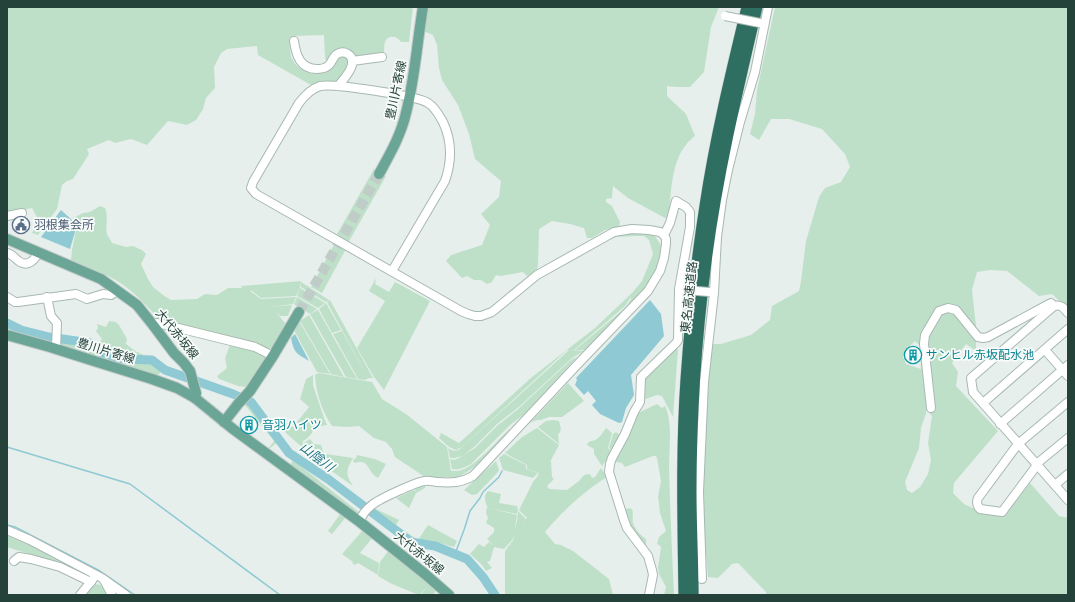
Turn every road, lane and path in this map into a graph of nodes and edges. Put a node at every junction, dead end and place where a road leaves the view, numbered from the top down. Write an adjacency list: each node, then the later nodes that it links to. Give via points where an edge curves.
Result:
1 (423, 7): 11 (main road, 豊川片寄線)
2 (747, 7): 57 (highway, 東名高速道路, via 705,204 690,321 683,443)
3 (757, 7): 58 (highway, 東名高速道路, via 725,146 699,322 692,436)
4 (768, 7): 6 (street)
5 (725, 16): 6 (street, bridge)
6 (762, 24): 22 (street, via 755,72 734,145 722,200)
7 (294, 41): 9 (street, via 297,56 307,68 322,69 340,53 346,53)
8 (382, 57): 9 (street)
9 (352, 61): 10 (street, via 352,66)
10 (338, 86): 11 (street); 19 (street, via 325,85 305,95 251,188 256,194)
11 (410, 96): 12 (main road, 豊川片寄線, via 394,147); 19 (street, via 428,102 437,112 448,133 450,157 444,181)
12 (379, 174)
13 (22, 213): 14 (street)
14 (7, 216)
15 (664, 235): 19 (street, via 660,232 632,229 614,232 537,275 498,308 481,316 468,314); 20 (street, via 676,201 690,212); 47 (street, via 664,258 648,291 473,476 460,482 419,483 373,504)
16 (7, 239): 18 (main road, 大代赤坂線)
17 (7, 253): 18 (street, via 25,264 31,262)
18 (38, 253): 21 (main road, 大代赤坂線, via 101,279)
19 (392, 271)
20 (683, 290): 22 (street, bridge); 56 (street, via 678,340 640,376 640,402 609,468 627,528 648,556 652,570)
21 (117, 291): 24 (street, via 111,295 103,294 87,299 76,294); 28 (main road, 大代赤坂線, via 136,305)
22 (712, 292): 51 (street, via 704,382 699,492)
23 (7, 297): 24 (street, via 15,302)
24 (47, 297): 31 (street, via 51,316 57,323)
25 (1054, 306): 27 (street, via 1061,305); 37 (street, via 971,378 973,392); 38 (street, via 1052,303 1048,304 983,338 978,337 956,310 948,308 939,311 925,335 924,344)
26 (299, 312): 33 (main road)
27 (1068, 313)
28 (153, 325): 33 (street, via 162,324 255,347); 35 (main road, 大代赤坂線, via 190,371)
29 (1068, 329): 32 (street)
30 (7, 335): 31 (main road, 豊川片寄線)
31 (56, 340): 35 (main road, 豊川片寄線)
32 (1045, 350): 34 (street); 37 (street)
33 (273, 356): 39 (main road, via 250,391)
34 (1066, 370): 40 (street)
35 (195, 396): 39 (main road, 大代赤坂線)
36 (1068, 402): 42 (street)
37 (983, 403): 40 (street)
38 (931, 408)
39 (224, 422): 47 (main road, 大代赤坂線)
40 (1000, 424): 42 (street)
41 (1068, 438): 43 (street)
42 (1018, 444): 43 (street); 43 (street, via 978,498 977,504 980,509 1002,512)
43 (1038, 465): 45 (street)
44 (1068, 474): 45 (street)
45 (1055, 485): 46 (street)
46 (1068, 500)
47 (360, 520): 55 (main road, 大代赤坂線)
48 (7, 530): 50 (street, via 30,540)
49 (14, 561): 50 (street, via 19,558 31,560)
50 (96, 578): 52 (street); 53 (street); 54 (street)
51 (702, 579)
52 (80, 595)
53 (112, 595)
54 (126, 595)
55 (449, 595)
56 (649, 595)
57 (684, 595)
58 (694, 595)

